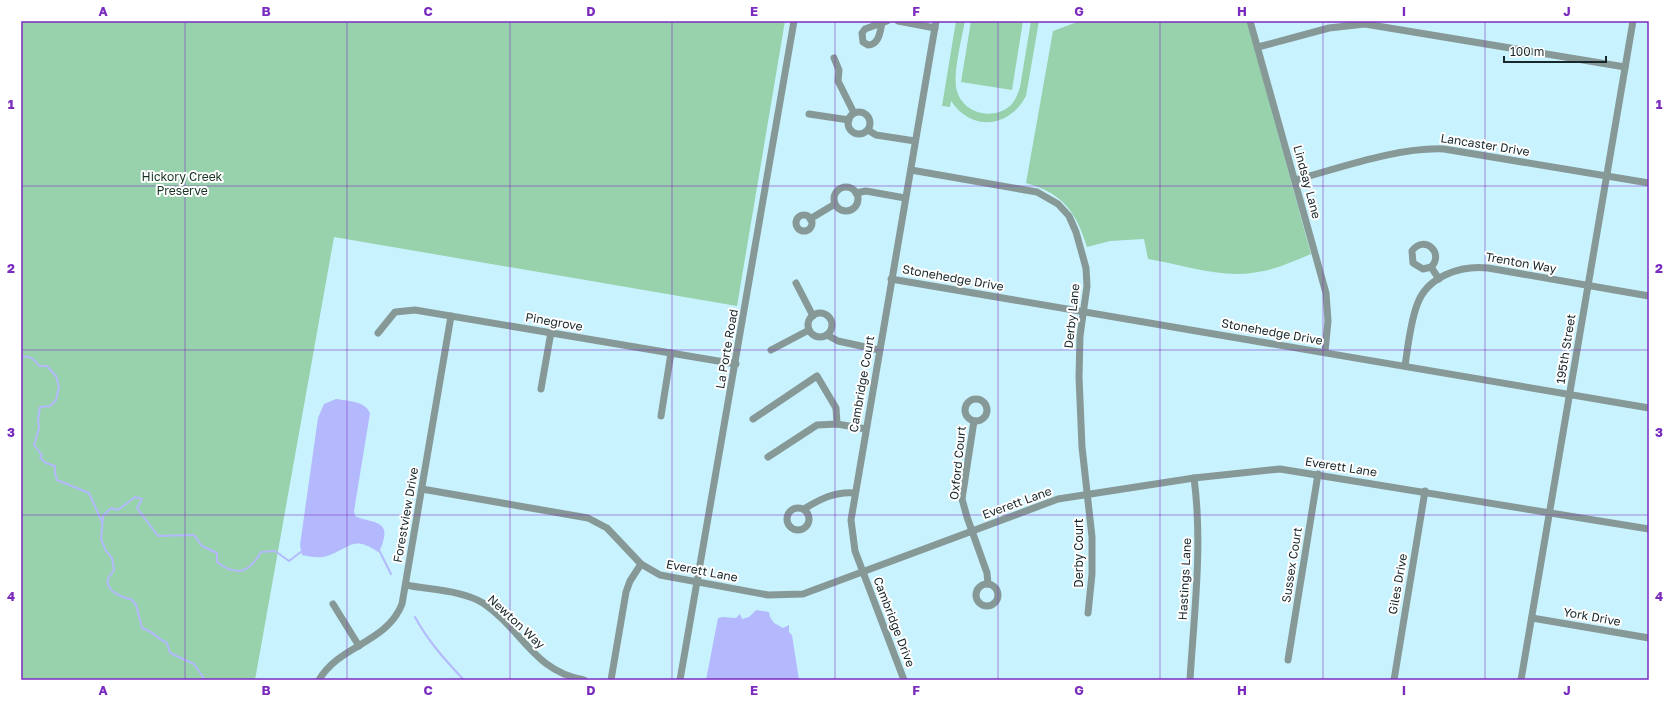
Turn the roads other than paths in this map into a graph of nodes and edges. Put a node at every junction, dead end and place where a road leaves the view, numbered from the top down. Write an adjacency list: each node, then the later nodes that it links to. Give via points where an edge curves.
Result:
1 (794, 21): 39 (street, La Porte Road)
2 (898, 21): 5 (street, Cambridge Court)
3 (1250, 21): 6 (street, Lindsay Lane)
4 (1633, 21): 8 (street, 195th Street)
5 (935, 25): 13 (street, Cambridge Court)
6 (1258, 47): 8 (street, via 1329,28 1365,24); 16 (street, Lindsay Lane)
7 (834, 58): 9 (street, via 839,70 838,81)
8 (1626, 67): 15 (street, 195th Street)
9 (854, 113): 11 (street); 12 (street, via 862,112 869,117)
10 (809, 114): 11 (street)
11 (848, 120): 12 (street, via 850,129 857,134)
12 (868, 130): 13 (street, via 876,135)
13 (915, 141): 14 (street, Cambridge Court)
14 (910, 170): 19 (street, Cambridge Court); 28 (street, Derby Lane, via 1032,190 1058,204 1073,224 1084,258 1087,286)
15 (1607, 176): 16 (street, Lancaster Drive, via 1425,148); 17 (street, Lancaster Drive); 26 (street, 195th Street)
16 (1296, 180): 37 (street, Lindsay Lane, via 1327,302 1328,328)
17 (1649, 183)
18 (856, 193): 19 (street, via 866,191); 20 (street, via 849,188 840,188 834,196); 20 (street, via 857,202 851,209 842,210)
19 (905, 198): 23 (street, Cambridge Court)
20 (835, 204): 21 (street)
21 (810, 219)
22 (1431, 267): 24 (street)
23 (891, 279): 28 (street, Stonehedge Drive); 36 (street, Cambridge Court)
24 (1439, 279): 26 (street, Trenton Way, via 1444,274 1479,267); 40 (street, Trenton Way, via 1424,291 1417,304)
25 (796, 282): 30 (street)
26 (1588, 286): 27 (street, Trenton Way); 42 (street, 195th Street)
27 (1649, 296)
28 (1084, 312): 37 (street, Stonehedge Drive); 55 (street, Derby Lane, via 1080,336 1079,377)
29 (451, 316): 32 (street, Pinegrove); 33 (street, Pinegrove, via 402,310 395,312); 52 (street, Forestview Drive)
30 (813, 316): 31 (street, via 808,322); 34 (street, via 823,313 830,319 832,328)
31 (809, 330): 34 (street, via 818,337); 35 (street)
32 (551, 332): 38 (street, Pinegrove); 41 (street)
33 (378, 333)
34 (827, 335): 36 (street, via 838,342)
35 (771, 350)
36 (879, 350): 48 (street, Cambridge Court)
37 (1325, 352): 40 (street, Stonehedge Drive)
38 (671, 353): 39 (street, Pinegrove); 44 (street)
39 (736, 364): 62 (street, La Porte Road)
40 (1405, 366): 42 (street, Stonehedge Drive)
41 (541, 389)
42 (1570, 394): 43 (street, Stonehedge Drive); 57 (street, 195th Street)
43 (1649, 408)
44 (661, 416)
45 (753, 419): 47 (street, via 817,376 836,408)
46 (974, 421): 59 (street, Oxford Court, via 962,499)
47 (837, 424): 48 (street); 49 (street, via 817,425)
48 (866, 430): 54 (street, Cambridge Court)
49 (768, 457)
50 (1318, 474): 51 (street, Everett Lane, via 1280,468); 53 (street, Everett Lane); 70 (street, Sussex Court)
51 (1194, 478): 55 (street, Everett Lane); 76 (street, Hastings Lane, via 1198,511 1198,545)
52 (422, 489): 60 (street, Everett Lane, via 588,518 606,528); 64 (street, Forestview Drive)
53 (1425, 491): 57 (street, Everett Lane); 77 (street, Giles Drive)
54 (855, 493): 56 (street, via 840,493 818,500); 61 (street, Cambridge Court, via 851,530)
55 (1087, 494): 59 (street, Everett Lane, via 1040,505); 66 (street, Derby Court, via 1092,548)
56 (804, 509)
57 (1549, 512): 58 (street, Everett Lane); 67 (street, 195th Street)
58 (1649, 529)
59 (972, 531): 61 (street, Everett Lane); 63 (street, Oxford Court, via 987,573)
60 (641, 564): 62 (street, Everett Lane, via 660,575); 73 (street, via 626,592)
61 (863, 572): 62 (street, Everett Lane, via 803,594 768,594); 75 (street, Cambridge Drive)
62 (698, 582): 74 (street, La Porte Road)
63 (988, 584)
64 (406, 585): 69 (street, Forestview Drive, via 402,604 394,620 384,630); 72 (street, Newton Way, via 478,600 494,612 552,669 565,676)
65 (333, 604): 69 (street)
66 (1088, 613)
67 (1532, 618): 68 (street, York Drive); 78 (street, 195th Street)
68 (1649, 638)
69 (359, 646): 71 (street, Forestview Drive, via 333,662)
70 (1288, 660)
71 (320, 680)
72 (584, 680)
73 (611, 680)
74 (680, 680)
75 (904, 680)
76 (1190, 680)
77 (1394, 680)
78 (1521, 680)

